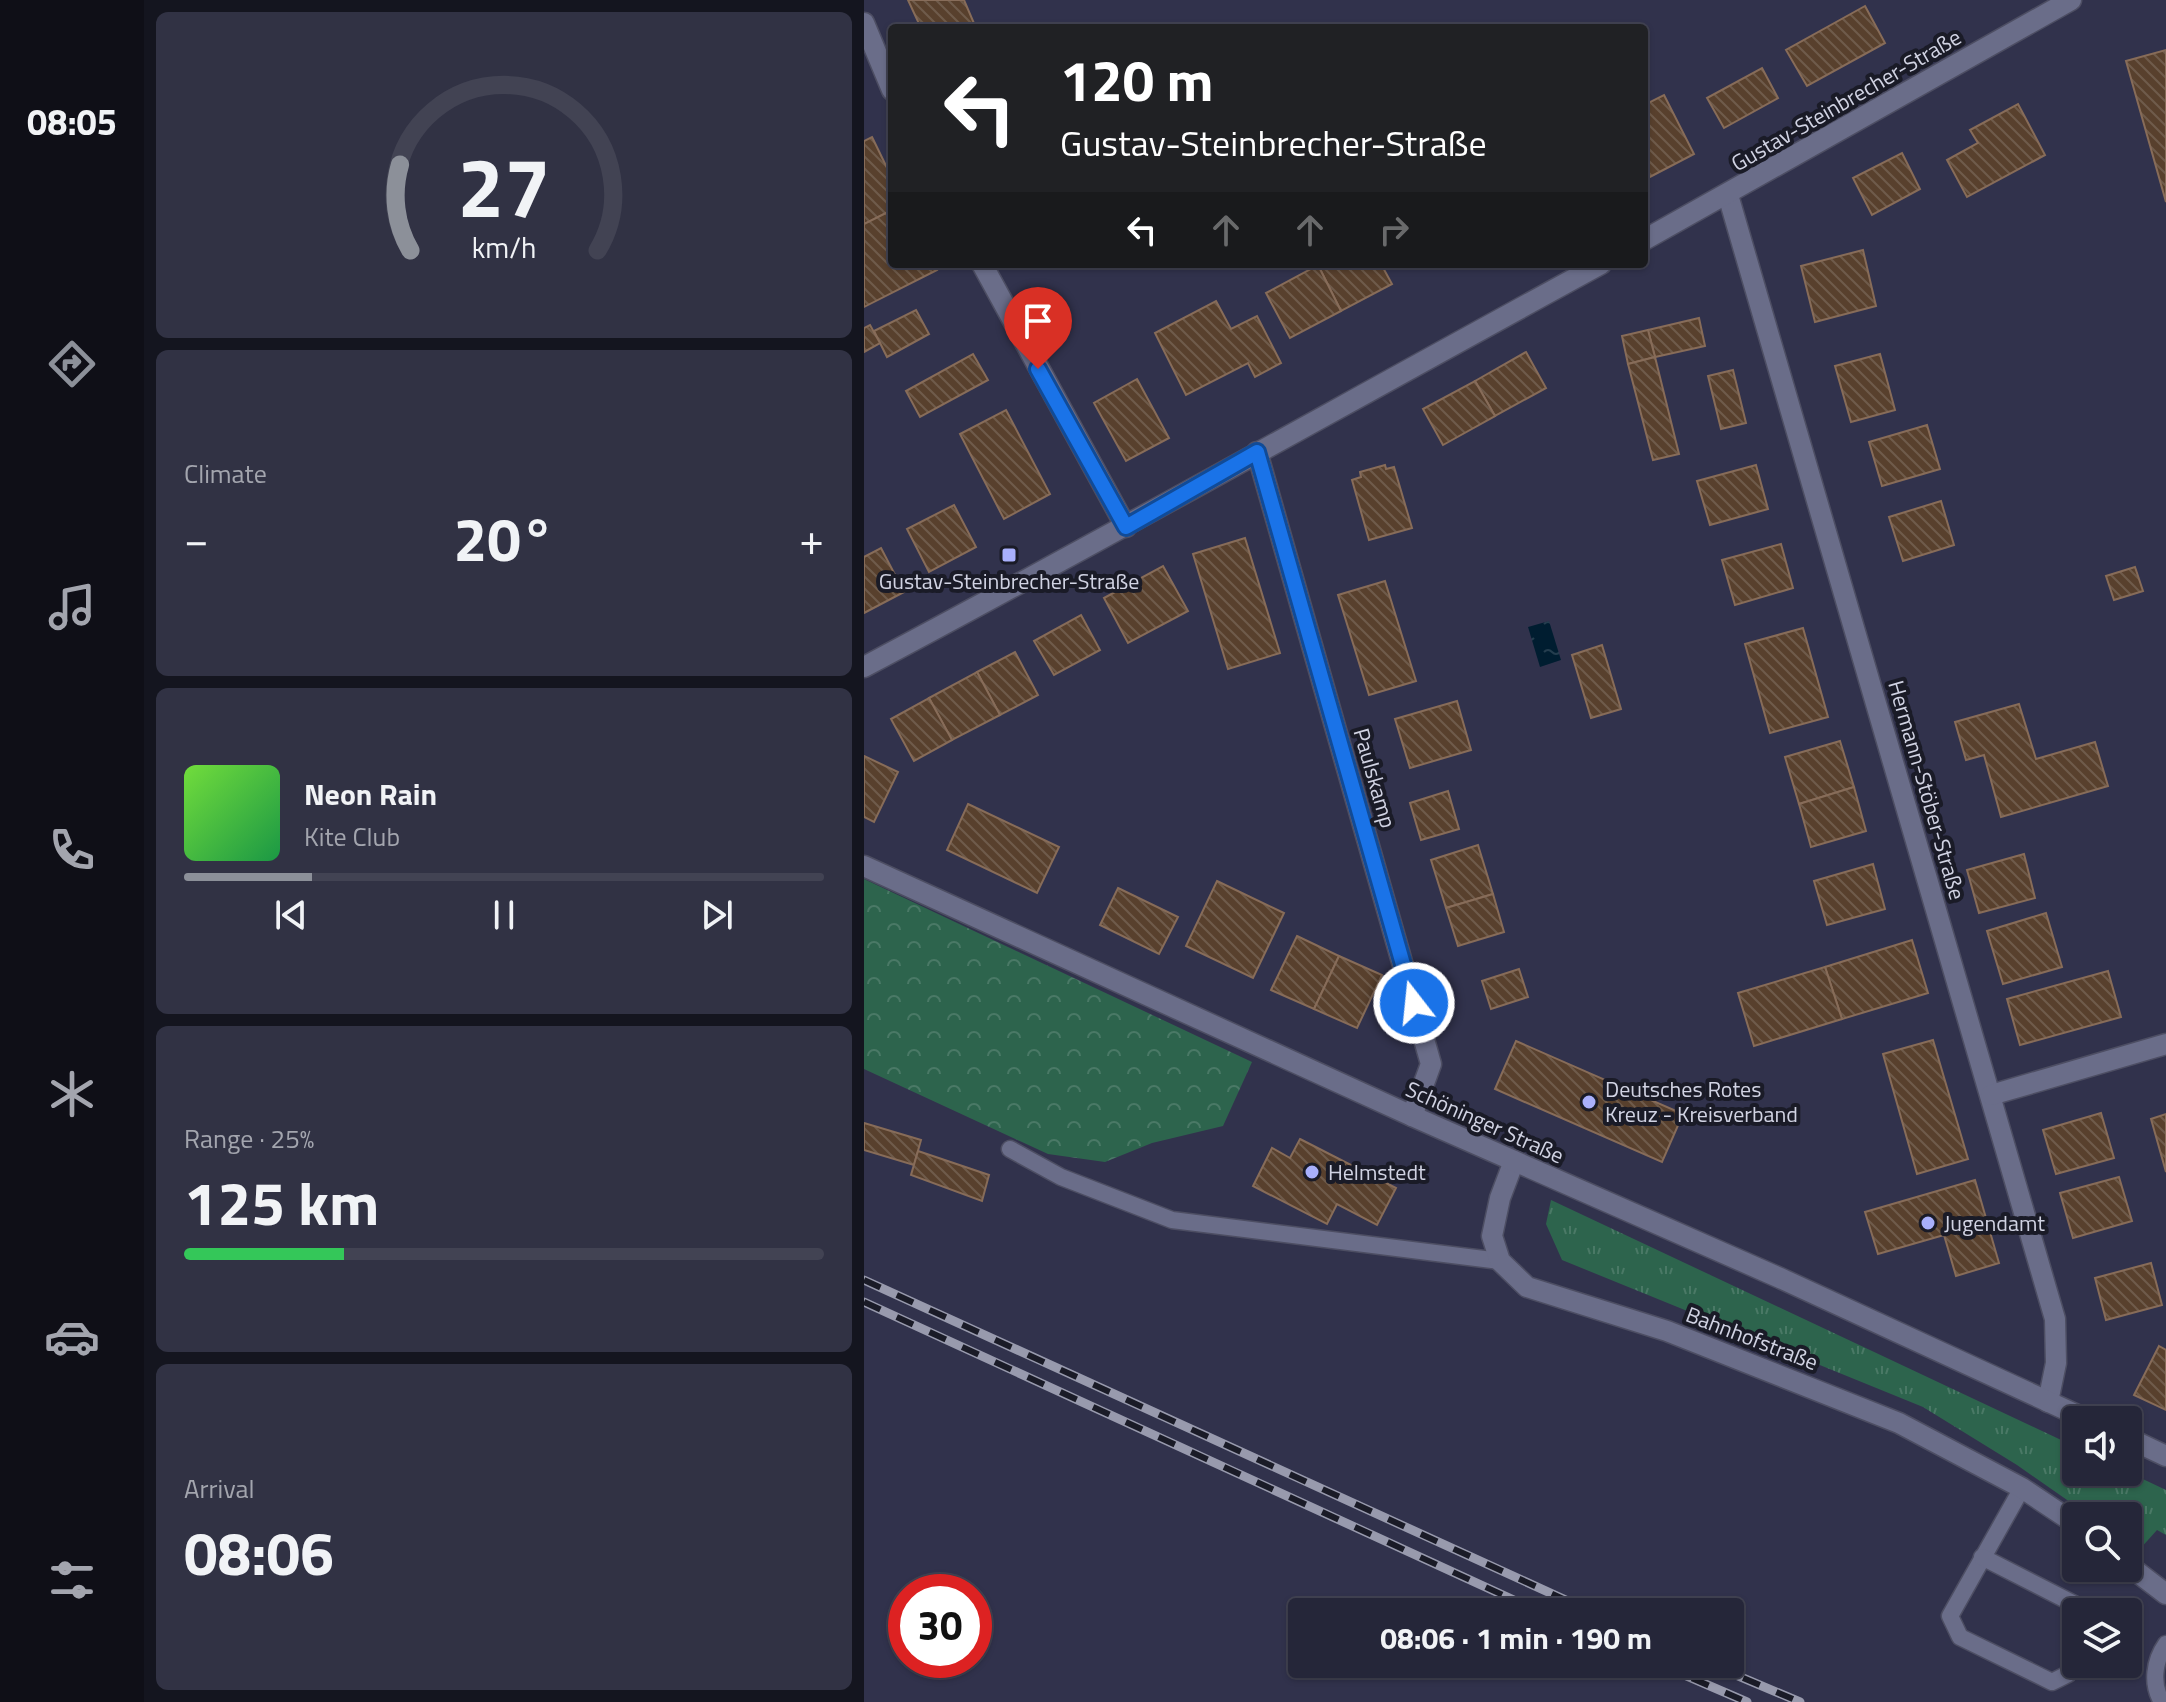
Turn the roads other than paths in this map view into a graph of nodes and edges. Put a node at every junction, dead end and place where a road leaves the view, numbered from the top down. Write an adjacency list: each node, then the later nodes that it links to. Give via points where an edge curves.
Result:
1 (2071, 0): 4 (street, Gustav-Steinbrecher-Straße)
2 (864, 23): 3 (street)
3 (888, 80)
4 (1728, 195): 5 (street, Gustav-Steinbrecher-Straße); 13 (street, Hermann-Stöber-Straße)
5 (1648, 238)
6 (984, 268): 9 (street)
7 (1594, 268): 8 (street)
8 (1257, 452): 9 (street); 14 (street, Paulskamp, via 1431,1064)
9 (1126, 527): 10 (street)
10 (864, 667)
11 (864, 866): 14 (street, Schöninger Straße)
12 (2166, 1044): 13 (street)
13 (1991, 1095): 18 (street, Hermann-Stöber-Straße, via 2055,1319 2056,1363)
14 (1412, 1116): 16 (street, Schöninger Straße)
15 (1010, 1149): 17 (lane, via 1061,1177 1172,1220)
16 (1514, 1161): 17 (street, via 1492,1236); 18 (street, Schöninger Straße)
17 (1500, 1261): 22 (street, Bahnhofstraße, via 1527,1287 1667,1331 1801,1382 1899,1423)
18 (2048, 1402): 19 (street, Schöninger Straße)
19 (2062, 1408)
20 (2142, 1445): 21 (street)
21 (2166, 1456)
22 (2022, 1488): 23 (street, Bahnhofstraße); 24 (lane)
23 (2062, 1515)
24 (1982, 1557): 27 (lane); 29 (lane, via 1950,1616 1960,1637 2052,1682)
25 (2142, 1576): 26 (street)
26 (2166, 1594)
27 (2062, 1598)
28 (2166, 1644): 30 (lane, via 2155,1672)
29 (2062, 1677)
30 (2162, 1702)

